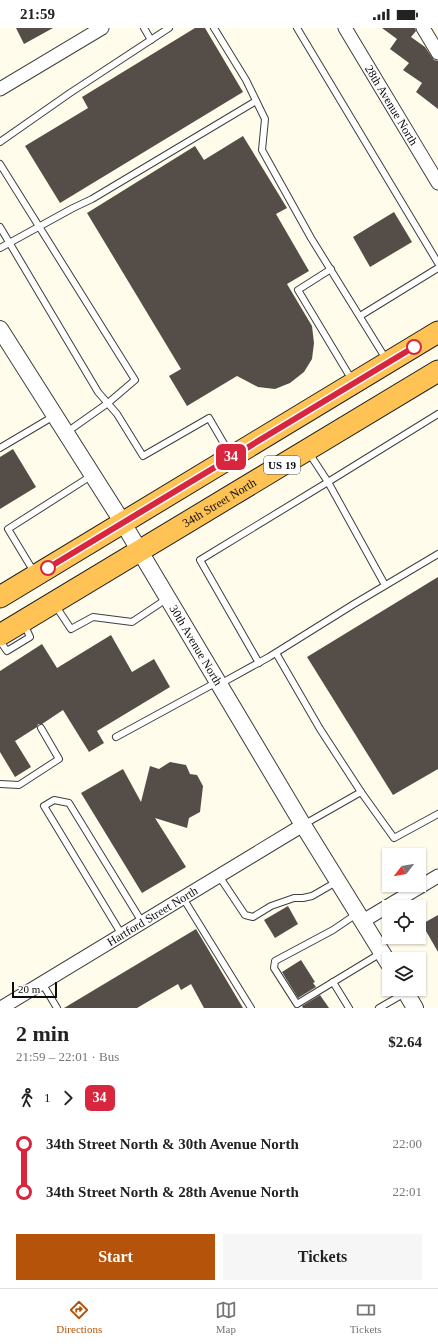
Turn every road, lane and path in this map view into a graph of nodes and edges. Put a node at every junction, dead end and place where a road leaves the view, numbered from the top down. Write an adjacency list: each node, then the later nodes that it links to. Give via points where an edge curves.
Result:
1 (102, 28): 10 (street)
2 (144, 28): 8 (lane)
3 (169, 28): 8 (lane)
4 (214, 28): 11 (lane)
5 (297, 28): 19 (lane)
6 (345, 28): 14 (street, 28th Avenue North)
7 (423, 28): 9 (street)
8 (152, 40): 12 (lane)
9 (438, 53)
10 (0, 89)
11 (256, 101): 15 (lane, via 92,199); 21 (lane, via 265,119 262,150)
12 (0, 142)
13 (0, 164): 15 (lane)
14 (438, 184)
15 (40, 226): 17 (lane); 28 (lane, via 135,380)
16 (0, 227): 17 (lane)
17 (9, 243): 18 (lane); 28 (lane, via 98,392)
18 (0, 248)
19 (438, 263)
20 (438, 268): 22 (lane)
21 (331, 269): 22 (lane); 27 (lane, via 298,290)
22 (360, 316): 25 (lane)
23 (0, 329): 30 (street, 30th Avenue North)
24 (438, 332): 25 (highway, US 19)
25 (388, 362): 27 (highway, US 19)
26 (438, 371): 33 (highway, 34th Street North / US 19)
27 (354, 383): 34 (highway, US 19)
28 (108, 403): 31 (lane); 34 (lane, via 143,456 209,418)
29 (438, 414): 36 (lane)
30 (55, 416): 31 (street, 30th Avenue North); 32 (lane)
31 (66, 433): 35 (street, 30th Avenue North)
32 (0, 448)
33 (307, 450): 36 (lane); 38 (highway, 34th Street North / US 19)
34 (232, 457): 37 (highway, US 19)
35 (93, 475): 37 (street, 30th Avenue North); 40 (lane, via 8,529)
36 (328, 482): 41 (lane); 49 (lane, via 200,560)
37 (123, 523): 38 (street, 30th Avenue North); 40 (highway, US 19)
38 (139, 551): 43 (street, 30th Avenue North); 44 (highway, 34th Street North / US 19)
39 (438, 554): 41 (lane)
40 (36, 575): 42 (highway, US 19)
41 (385, 585): 48 (lane)
42 (0, 597)
43 (168, 598): 44 (lane, via 132,622 93,617 71,629); 50 (street, 30th Avenue North)
44 (54, 603): 45 (highway, 34th Street North / US 19)
45 (22, 622): 46 (highway, 34th Street North / US 19); 47 (lane, via 30,637 7,651)
46 (0, 635)
47 (0, 641)
48 (276, 653): 49 (lane); 54 (lane, via 320,729)
49 (259, 663): 50 (lane)
50 (219, 682): 52 (lane); 56 (street, 30th Avenue North)
51 (41, 728): 53 (lane, via 59,759 19,785)
52 (116, 737)
53 (0, 784)
54 (362, 792): 55 (lane, via 394,838); 56 (lane)
55 (438, 814)
56 (303, 825): 57 (street, Hartford Street North); 59 (street, 30th Avenue North)
57 (219, 876): 59 (lane, via 245,915 253,917 294,898 312,896); 60 (street, Hartford Street North)
58 (438, 876): 61 (street)
59 (338, 881): 61 (street, 30th Avenue North)
60 (182, 898): 62 (street, Hartford Street North); 72 (lane)
61 (361, 917): 64 (street, 30th Avenue North); 66 (lane, via 275,961 274,968 297,1004)
62 (142, 922): 63 (street, Hartford Street North); 63 (lane, via 69,803 54,800 44,806)
63 (122, 935): 67 (street, Hartford Street North)
64 (382, 952)
65 (382, 960): 66 (lane)
66 (333, 982): 73 (lane)
67 (42, 983): 70 (street, Hartford Street North); 71 (lane)
68 (397, 996): 74 (lane)
69 (408, 996): 75 (street)
70 (6, 1007)
71 (57, 1008)
72 (252, 1008)
73 (349, 1008)
74 (379, 1008)
75 (415, 1008)

